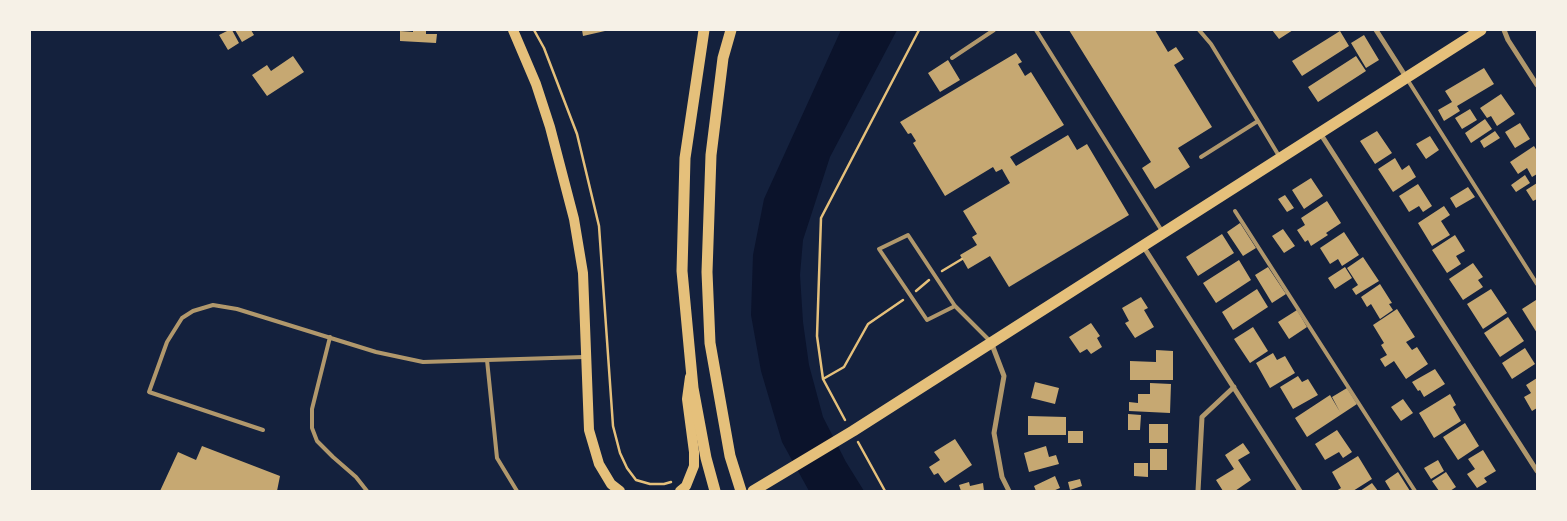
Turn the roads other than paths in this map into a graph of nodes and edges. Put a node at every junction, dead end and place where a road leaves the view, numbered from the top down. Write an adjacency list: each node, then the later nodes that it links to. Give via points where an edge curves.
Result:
1 (513, 30): 24 (main road, via 550,127 574,219 583,273)
2 (704, 30): 26 (main road, via 685,158 682,271)
3 (731, 30): 35 (main road, via 723,58 710,155 707,272 710,343 730,456)
4 (994, 30): 10 (lane)
5 (1036, 30): 18 (lane)
6 (1200, 30): 13 (lane)
7 (1376, 30): 11 (street)
8 (1481, 30): 11 (main road)
9 (1504, 30): 12 (street)
10 (952, 58)
11 (1406, 78): 14 (main road); 20 (lane)
12 (1537, 85)
13 (1258, 121): 15 (lane); 16 (lane)
14 (1320, 133): 16 (main road); 29 (street)
15 (1201, 157)
16 (1281, 158): 18 (main road)
17 (1235, 211): 40 (lane)
18 (1163, 232): 19 (main road)
19 (1143, 245): 23 (main road); 27 (street)
20 (1537, 284)
21 (955, 306): 21 (lane, via 927,320 879,249 908,235); 23 (lane)
22 (330, 337): 25 (lane, via 376,352 423,362); 28 (lane, via 221,306 193,311 182,318 167,342 149,392); 30 (lane, via 312,408 312,428 318,441)
23 (990, 342): 36 (main road); 37 (street, via 1004,376 994,433 1002,477)
24 (586, 357): 25 (lane); 32 (main road, via 589,430 599,464 611,484)
25 (487, 360): 31 (lane, via 497,458)
26 (691, 366): 33 (main road, via 687,398 694,466 686,486); 34 (main road, via 706,458)
27 (1234, 387): 38 (street, via 1202,416); 39 (street)
28 (263, 430)
29 (1537, 470)
30 (367, 491)
31 (517, 491)
32 (620, 491)
33 (680, 491)
34 (715, 491)
35 (741, 491)
36 (754, 491)
37 (1009, 491)
38 (1198, 491)
39 (1300, 491)
40 (1415, 491)

